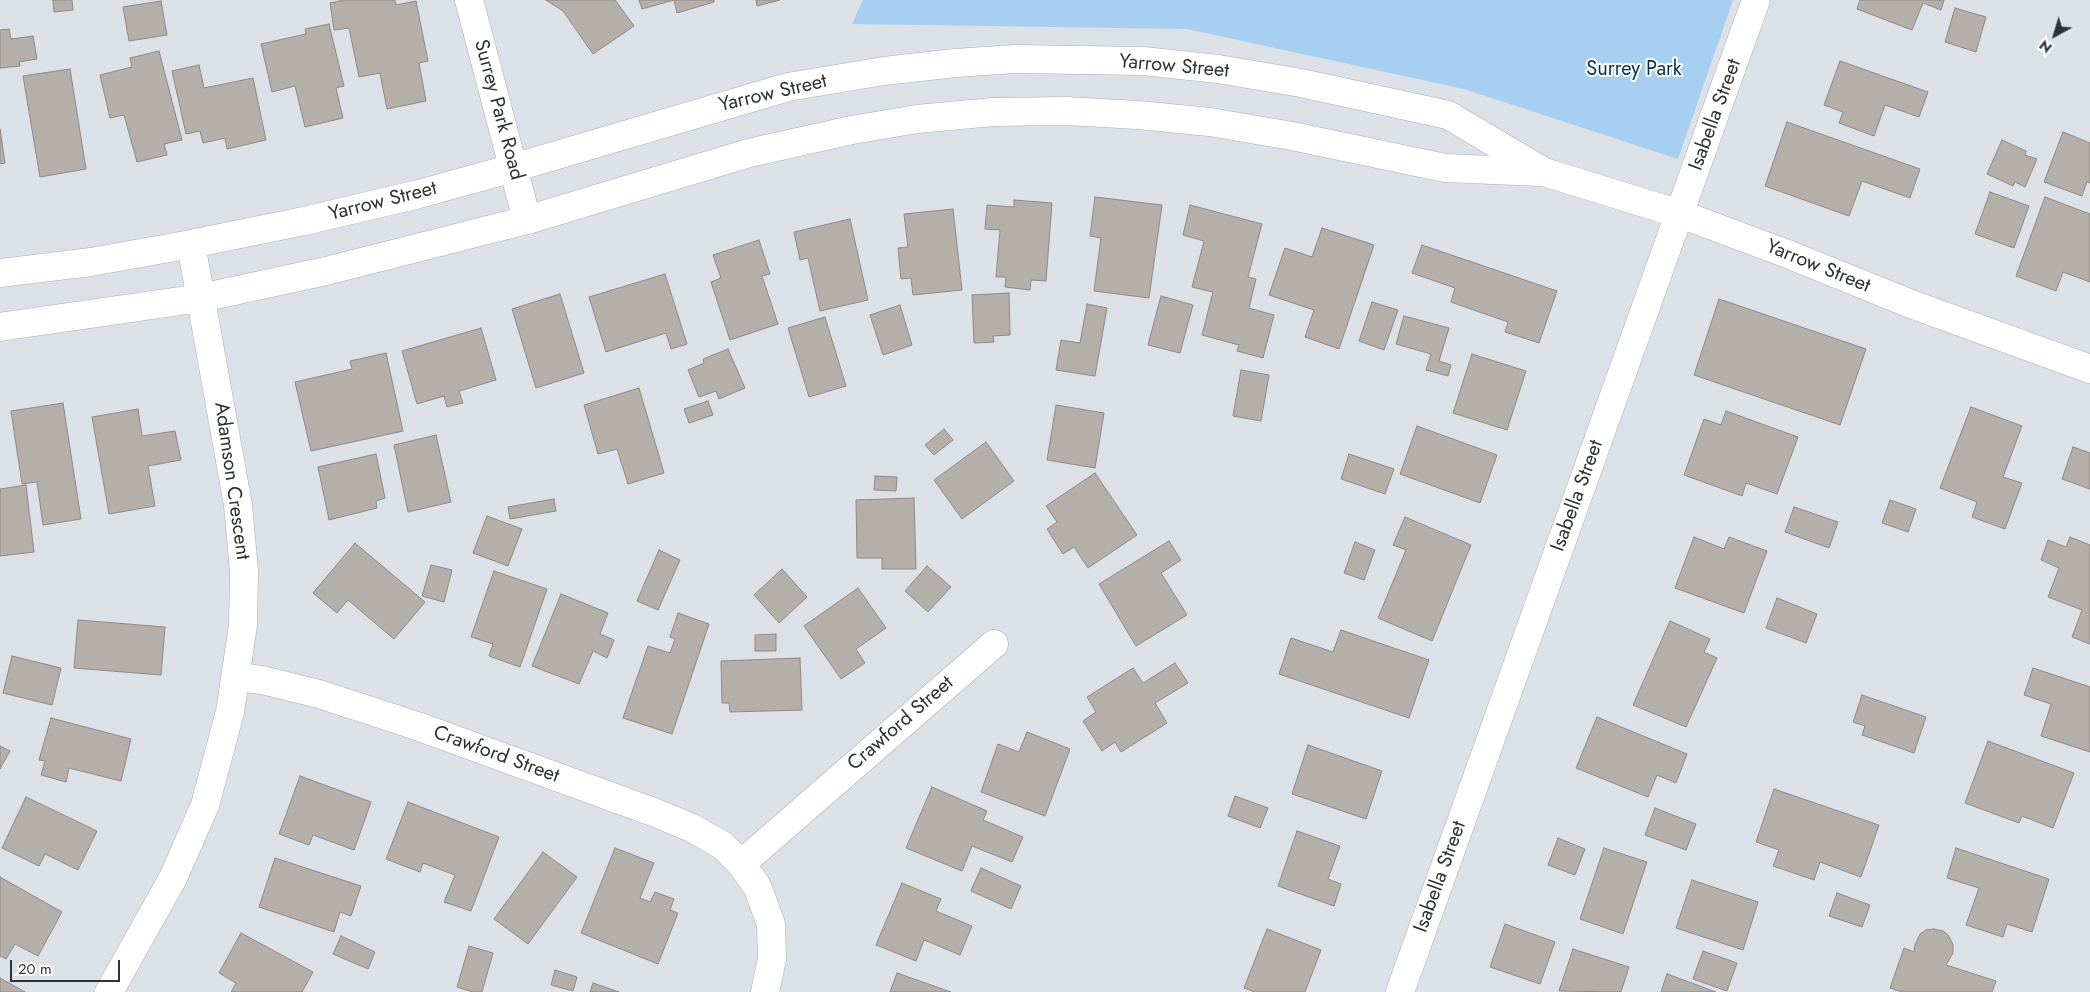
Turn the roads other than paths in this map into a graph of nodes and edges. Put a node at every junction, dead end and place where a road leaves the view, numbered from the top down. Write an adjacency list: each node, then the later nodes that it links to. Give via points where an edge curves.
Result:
1 (469, 0): 3 (street, Surrey Park Road)
2 (1756, 0): 5 (street, Isabella Street)
3 (513, 168): 4 (street, Yarrow Street, via 788,87 929,65 1064,59 1143,61 1218,69 1301,83 1448,115); 6 (street, Surrey Park Road); 7 (street, Yarrow Street, via 304,221)
4 (1544, 172): 5 (street, Yarrow Street); 6 (street, Yarrow Street, via 1446,168 1292,136 1138,114 993,112 852,130 758,151)
5 (1680, 214): 11 (street, Yarrow Street); 17 (street, Isabella Street)
6 (527, 220): 9 (street, Yarrow Street, via 334,269)
7 (191, 244): 8 (street, Yarrow Street, via 91,262); 9 (street, Adamson Crescent)
8 (0, 273)
9 (201, 298): 10 (street, Yarrow Street); 13 (street, Adamson Crescent, via 238,505 244,572 243,625)
10 (0, 327)
11 (2090, 369)
12 (994, 644): 14 (street, Crawford Street)
13 (236, 677): 14 (street, Crawford Street, via 319,694 417,726 656,814 692,828 722,845); 15 (street, Adamson Crescent, via 205,805 173,878)
14 (741, 864): 16 (street, Crawford Street, via 757,886 771,924 772,959)
15 (109, 992)
16 (765, 992)
17 (1400, 992)

